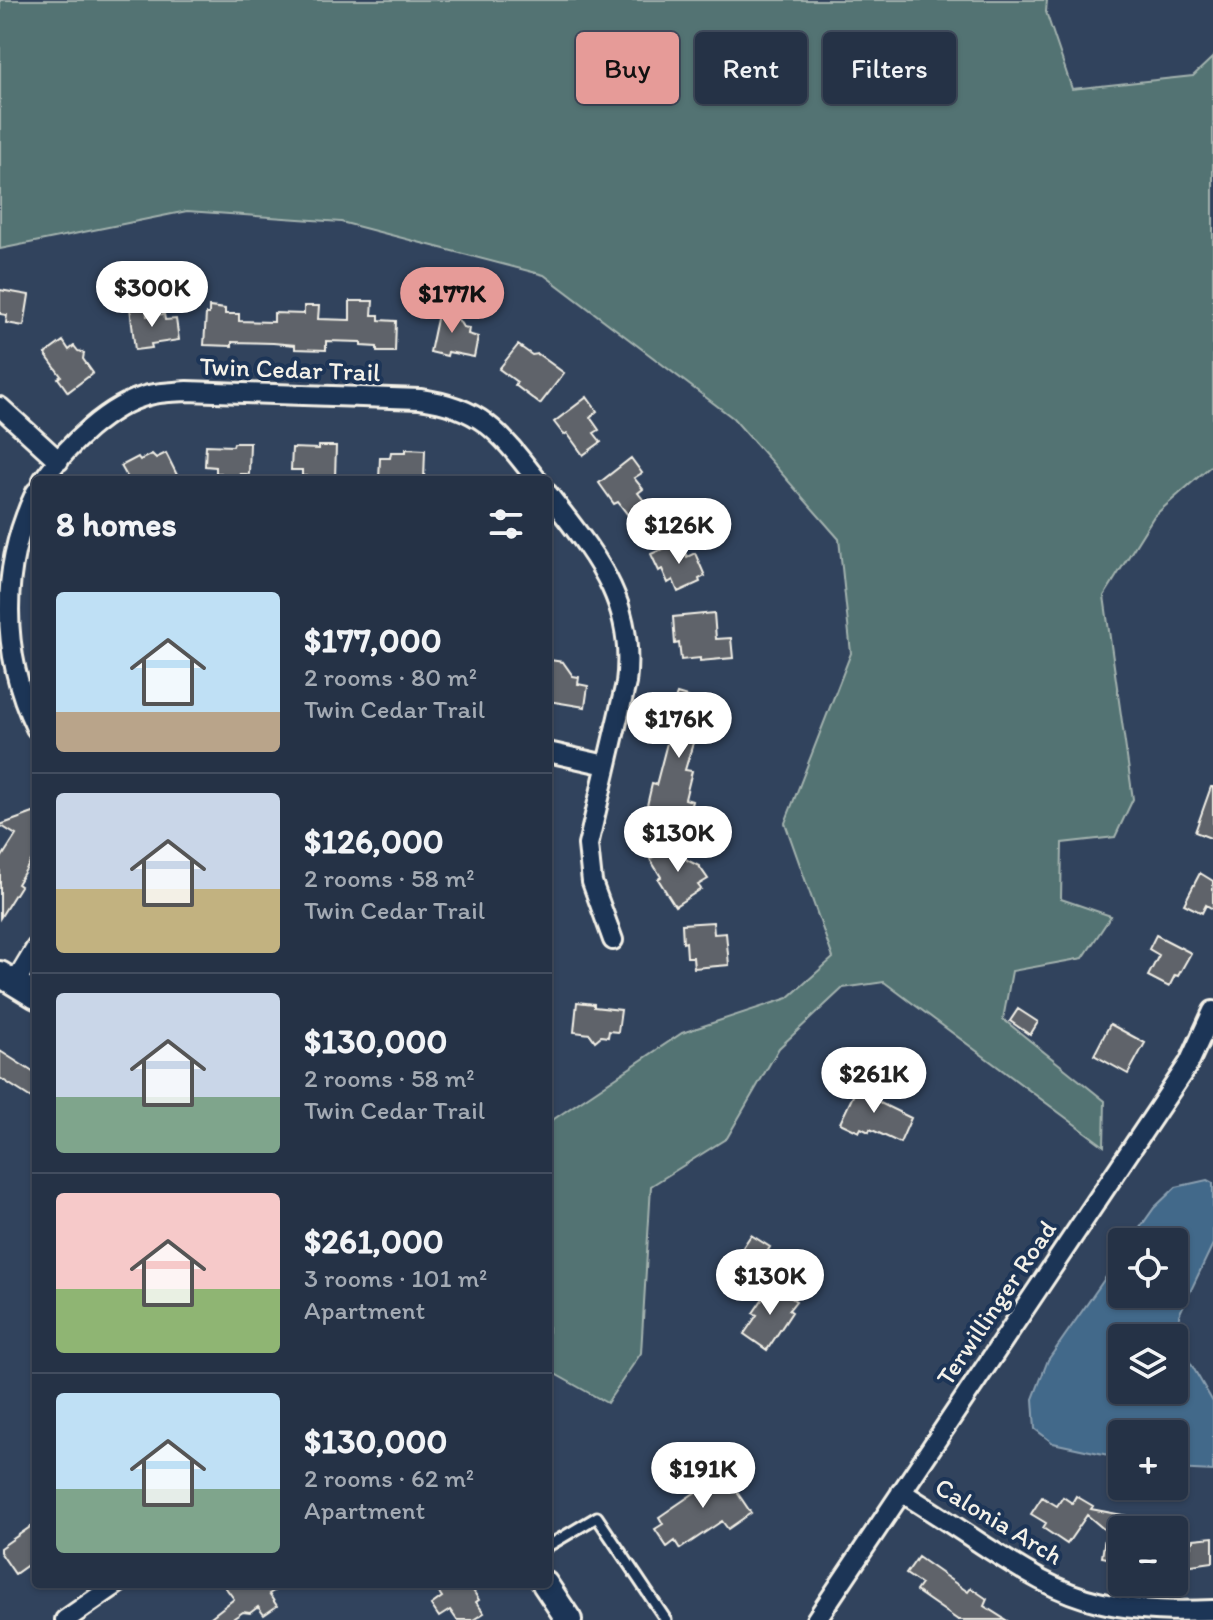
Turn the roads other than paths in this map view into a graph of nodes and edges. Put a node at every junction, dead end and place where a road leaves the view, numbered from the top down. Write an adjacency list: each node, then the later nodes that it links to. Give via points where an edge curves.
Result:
1 (0, 407): 2 (street)
2 (59, 461): 3 (street, Twin Cedar Trail); 4 (street, Twin Cedar Trail, via 105,415 148,395 187,391 440,402 469,412 496,430)
3 (46, 476)
4 (534, 476)
5 (32, 498): 7 (street, via 5,567)
6 (552, 499): 10 (street, via 608,576 625,630 626,683)
7 (2, 650): 8 (street)
8 (32, 719)
9 (552, 753): 10 (street)
10 (606, 765): 11 (street, via 588,857)
11 (613, 940)
12 (32, 952): 13 (street)
13 (7, 978): 14 (street)
14 (32, 994)
15 (1213, 1011): 16 (street, Terwillinger Road, via 1189,1063)
16 (901, 1492): 20 (street, Calonia Arch, via 1036,1578 1078,1596 1149,1610); 24 (street, Terwillinger Road)
17 (552, 1544): 23 (lane, via 597,1517)
18 (111, 1588): 21 (street)
19 (548, 1588): 22 (street)
20 (1213, 1610)
21 (65, 1620)
22 (569, 1620)
23 (666, 1620)
24 (816, 1620)

